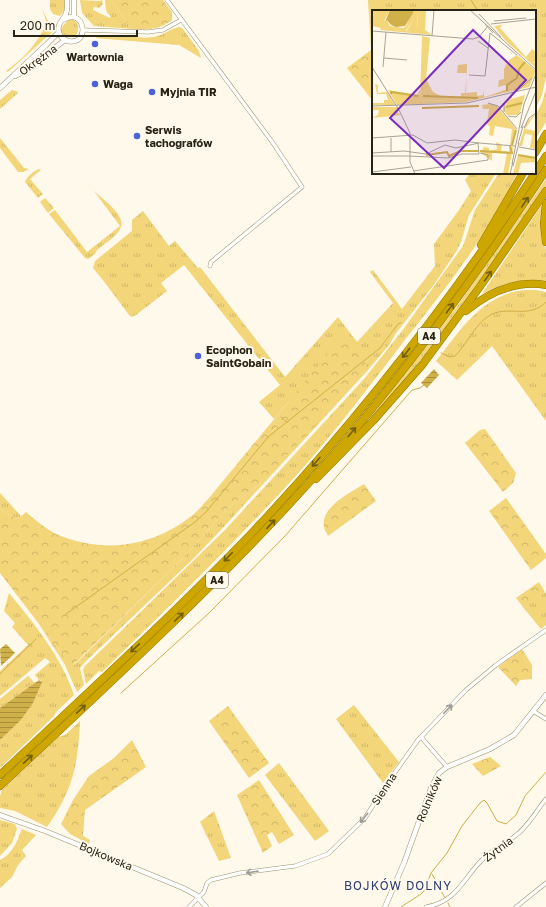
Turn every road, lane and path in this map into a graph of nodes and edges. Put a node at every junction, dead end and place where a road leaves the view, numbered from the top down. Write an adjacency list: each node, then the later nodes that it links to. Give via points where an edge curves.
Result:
1 (67, 0): 5 (street)
2 (74, 0): 4 (street)
3 (167, 0): 6 (street)
4 (74, 17): 5 (street, via 70,16); 7 (street, via 81,22)
5 (63, 20): 8 (street)
6 (181, 20): 7 (street, via 163,30 148,32); 22 (street, via 273,143 302,187 211,262)
7 (83, 30): 9 (street, via 77,40)
8 (59, 32): 9 (street); 10 (street, Okrężna)
9 (65, 40): 10 (street, Okrężna)
10 (11, 78): 11 (street, Okrężna)
11 (0, 88)
12 (546, 134): 13 (highway)
13 (536, 151)
14 (546, 156): 16 (highway, A4)
15 (546, 170): 26 (highway, A4, one-way to 15, via 418,352 475,275)
16 (536, 171)
17 (522, 174): 24 (highway)
18 (534, 174): 24 (highway, A4)
19 (546, 191): 25 (highway, one-way to 19)
20 (546, 203): 21 (highway)
21 (546, 242)
22 (210, 266)
23 (546, 284): 25 (highway, via 527,283 496,291)
24 (447, 300): 33 (highway, A4, one-way to 33, via 359,412 283,499 205,581)
25 (456, 319): 26 (highway, via 393,399 320,476)
26 (299, 493): 34 (highway, A4, one-way to 26, via 200,597)
27 (546, 630): 31 (street, Sienna, one-way to 27, via 466,690)
28 (546, 695): 29 (street, Rolników)
29 (533, 711): 30 (street); 32 (street, Rolników, via 514,735 490,749)
30 (546, 719)
31 (420, 738): 32 (street); 38 (street, Sienna, one-way to 38, via 365,818 328,854 295,866 222,876 207,883)
32 (447, 767): 41 (street, Rolników, via 434,780)
33 (0, 775)
34 (0, 786)
35 (546, 799): 42 (street, Żytnia, via 523,829 485,857 451,897)
36 (0, 815): 38 (street, Bojkowska, via 179,886)
37 (546, 883): 43 (street)
38 (199, 898): 39 (street, Sienna); 40 (street, Bojkowska)
39 (189, 907)
40 (206, 907)
41 (385, 907)
42 (426, 907)
43 (516, 907)

